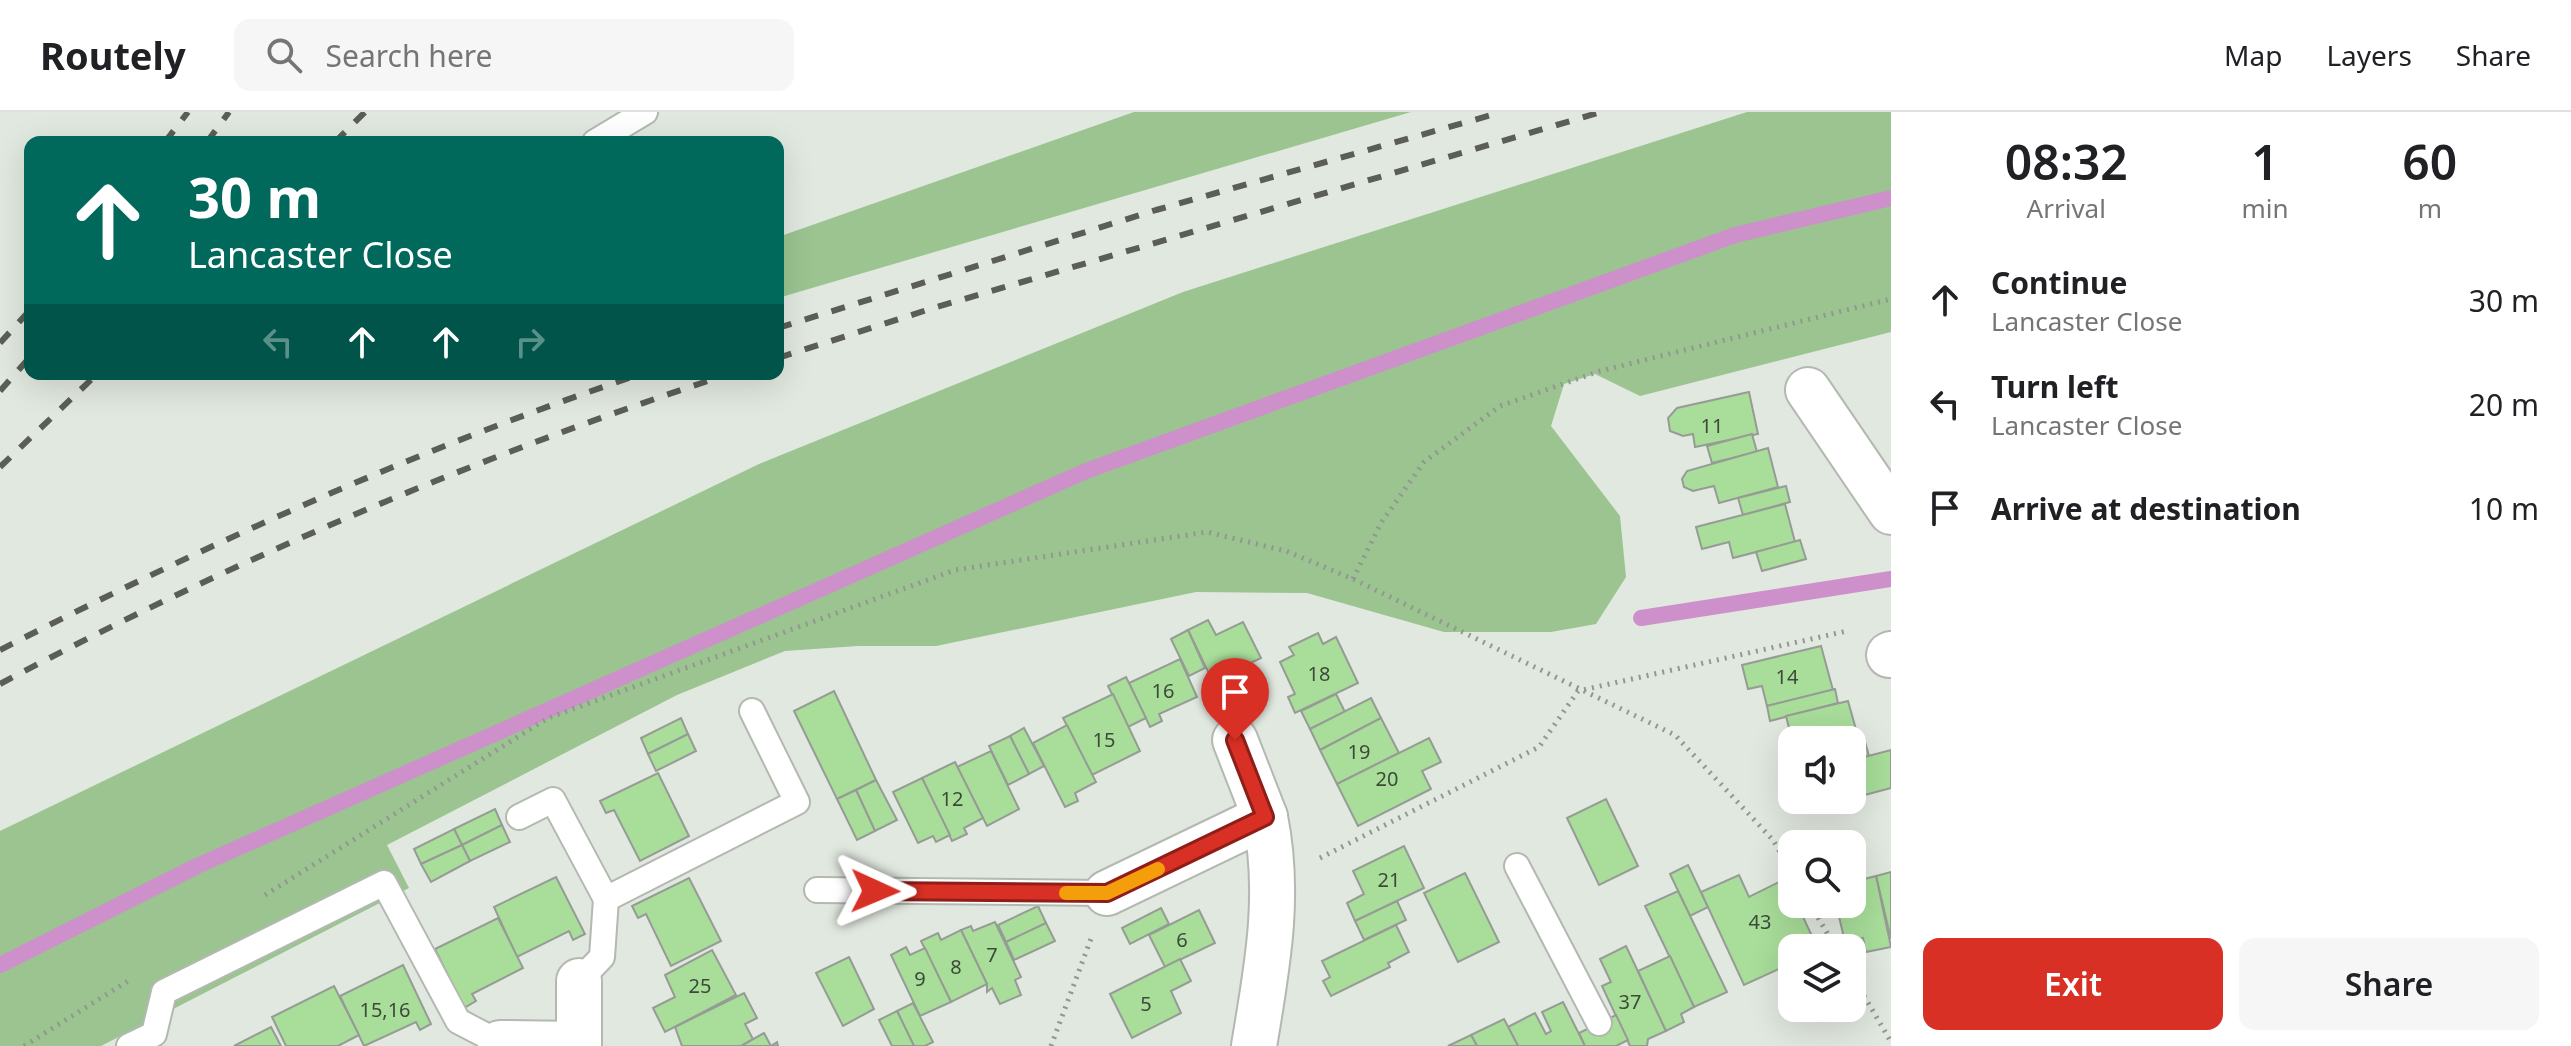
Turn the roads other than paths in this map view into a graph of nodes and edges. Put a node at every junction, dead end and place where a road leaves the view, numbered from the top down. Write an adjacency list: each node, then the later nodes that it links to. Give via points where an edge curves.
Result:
1 (645, 112): 2 (lane)
2 (605, 136)
3 (1808, 390): 4 (street)
4 (1891, 512)
5 (752, 711): 12 (lane, via 797,802)
6 (1235, 740): 8 (street)
7 (519, 817): 12 (lane, via 553,800)
8 (1265, 817): 11 (street); 18 (street, via 1275,880 1272,936)
9 (1517, 866): 14 (lane)
10 (817, 890): 11 (lane)
11 (1107, 893)
12 (606, 899): 13 (lane, via 602,957)
13 (579, 981): 16 (street)
14 (1599, 1023)
15 (500, 1043): 16 (street); 17 (lane, via 458,1021 384,883 164,992 154,1034)
16 (579, 1045)
17 (129, 1046)
18 (1254, 1046)

